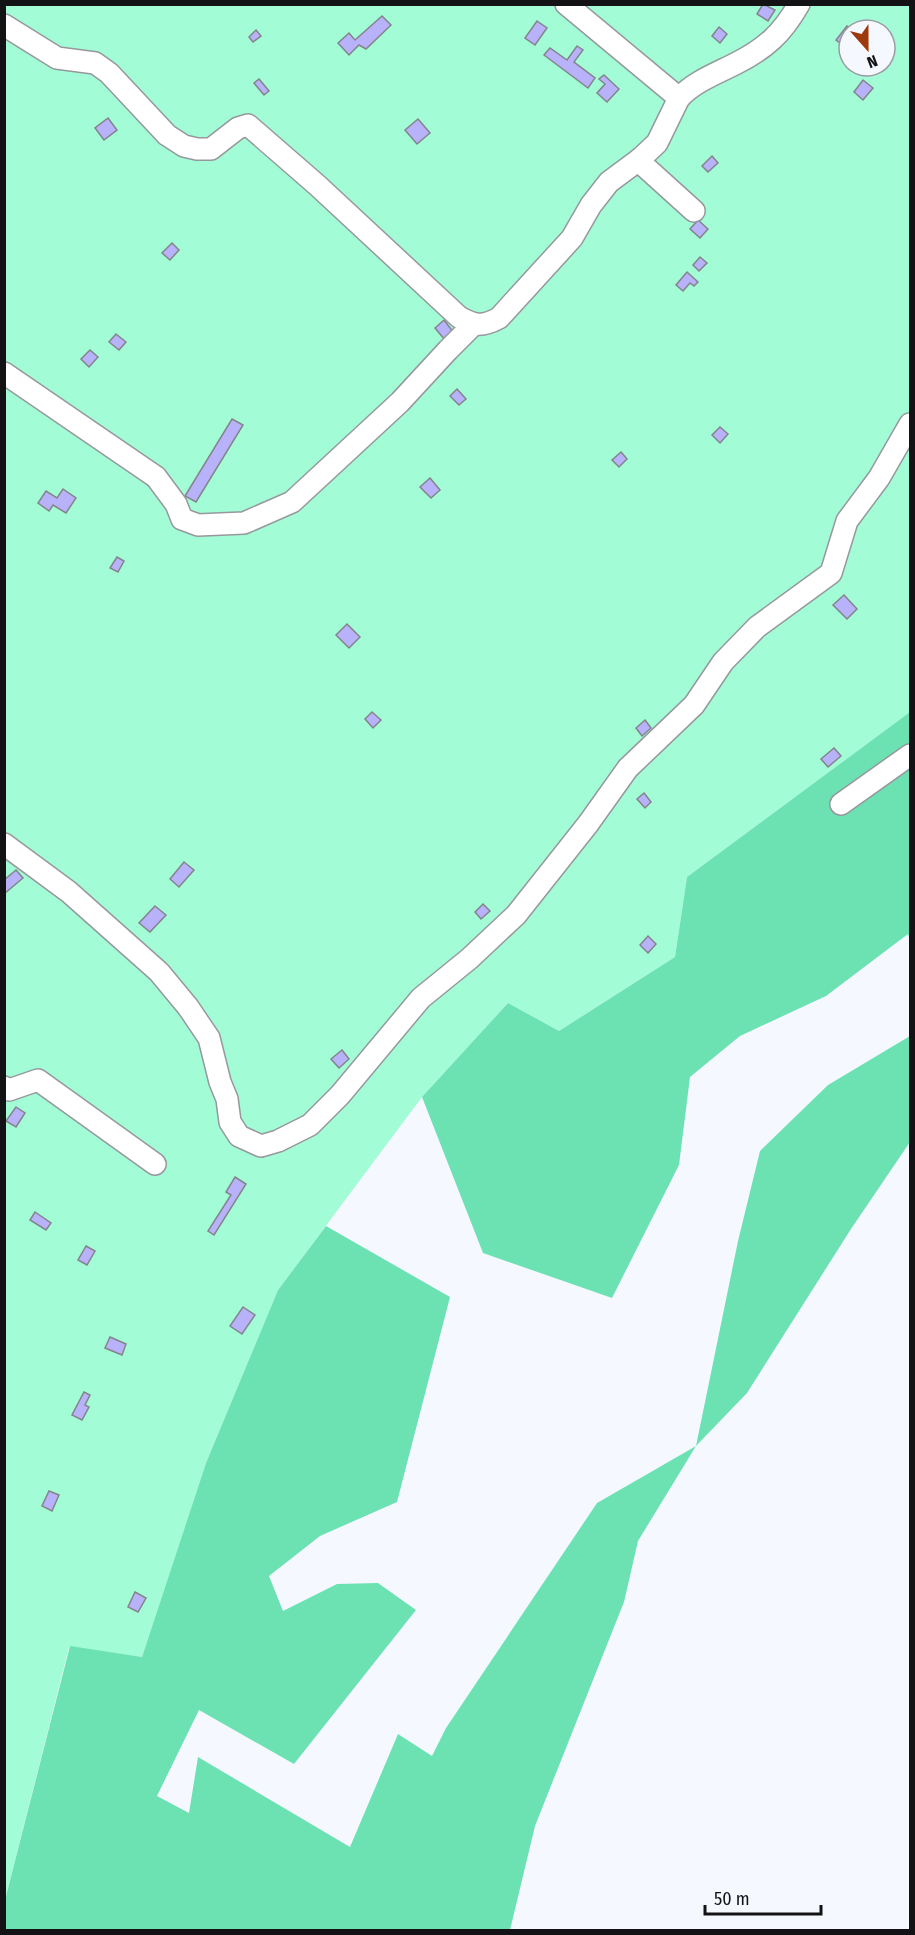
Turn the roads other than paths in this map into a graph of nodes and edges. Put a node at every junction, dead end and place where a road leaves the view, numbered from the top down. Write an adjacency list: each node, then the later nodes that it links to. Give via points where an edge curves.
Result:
1 (566, 4): 4 (street)
2 (799, 4): 4 (street, via 787,26 769,43 703,80)
3 (4, 25): 7 (street, via 57,58 95,63 167,135 184,146 211,149 248,125 459,317)
4 (679, 99): 5 (street, via 657,143)
5 (640, 159): 6 (street); 7 (street, via 609,182 572,238 499,318 489,324)
6 (694, 212)
7 (473, 325): 8 (street, via 400,402 292,502 244,523 198,525 182,519 156,477)
8 (4, 373)
9 (910, 424): 12 (street, via 879,478 847,521 831,573 757,627 723,662 694,705 628,768 516,915 421,998 310,1125 278,1142 261,1146 239,1136 230,1122 209,1038 159,972 69,892)
10 (910, 755): 11 (street)
11 (841, 804)
12 (4, 844)
13 (4, 1087): 14 (street, via 9,1090 38,1080)
14 (155, 1164)

